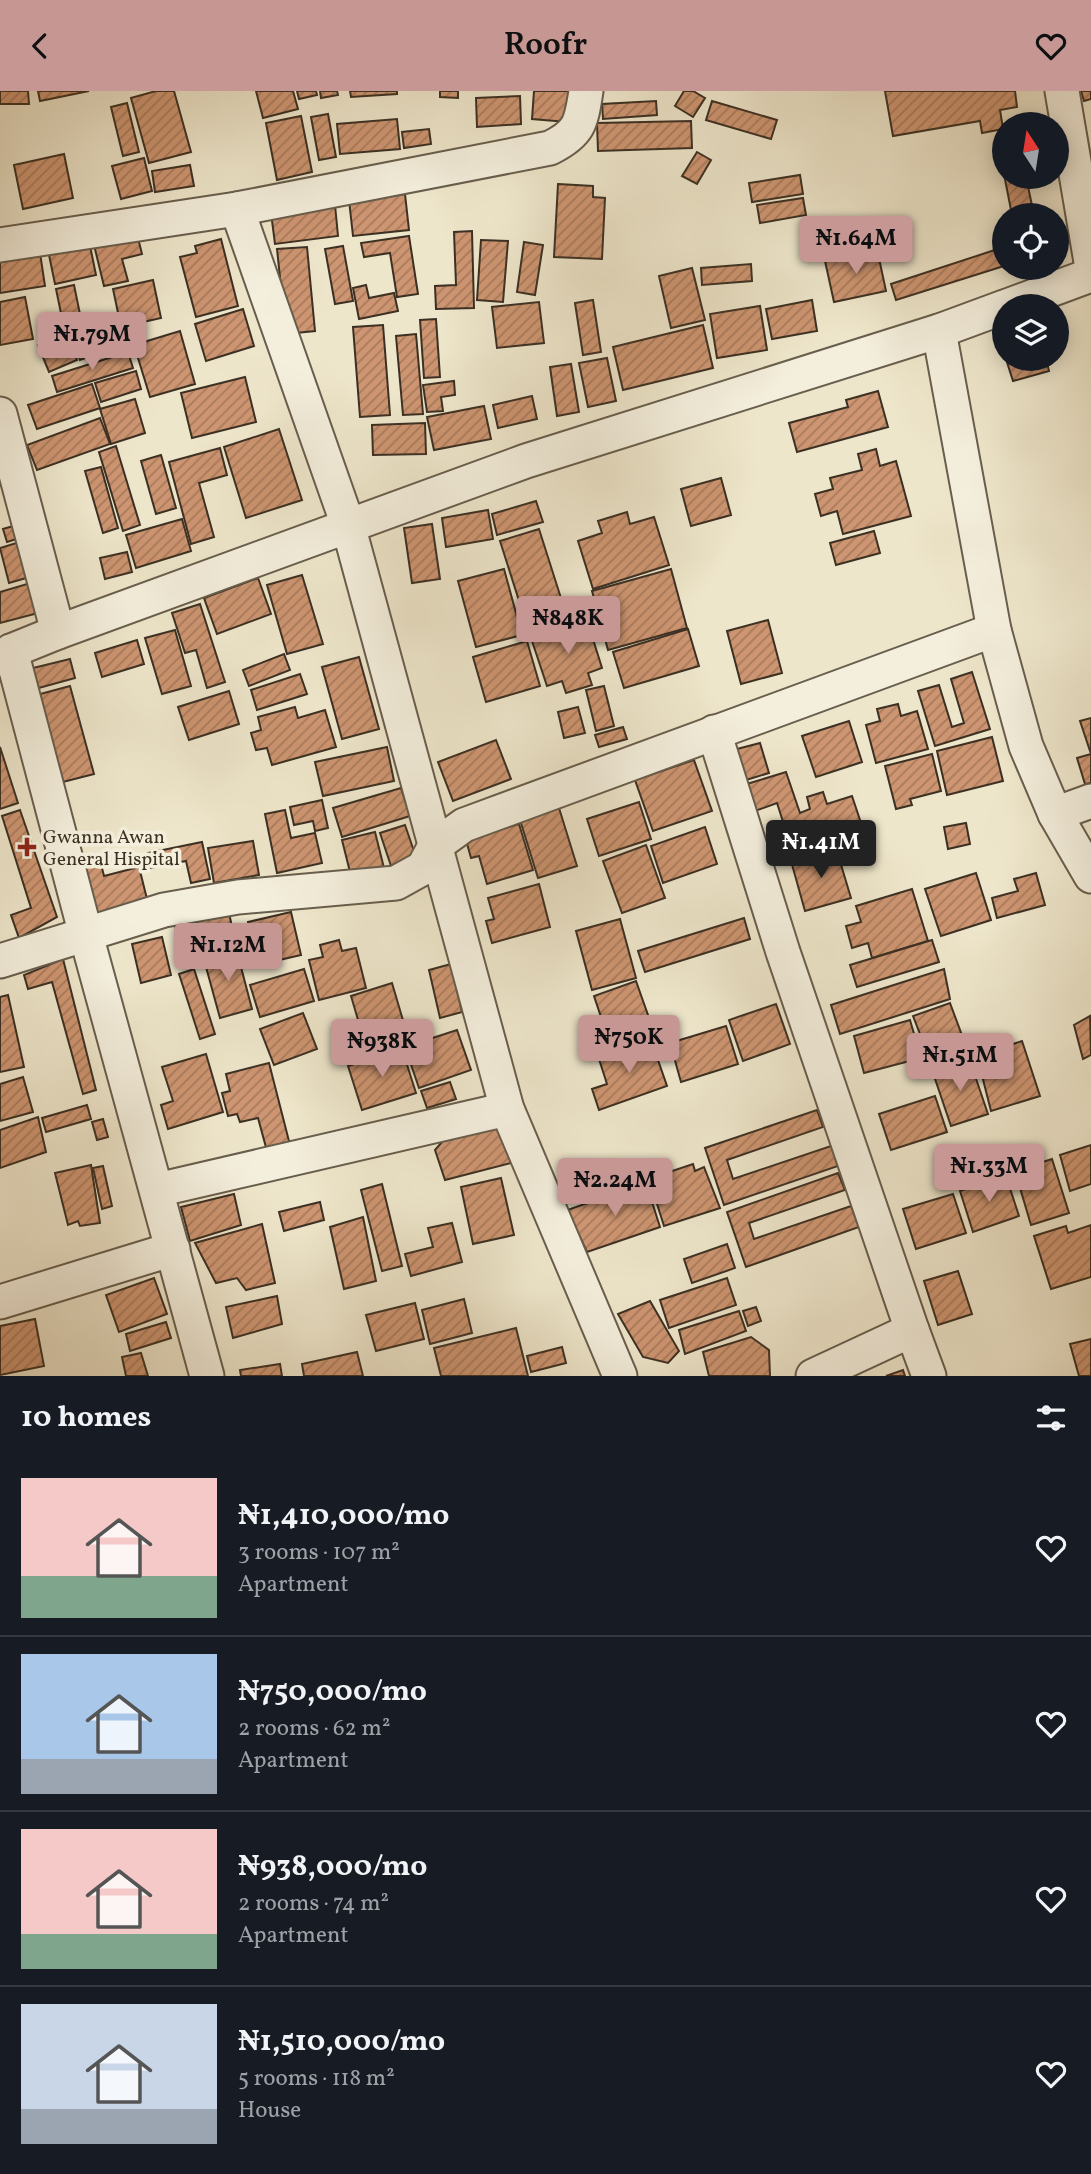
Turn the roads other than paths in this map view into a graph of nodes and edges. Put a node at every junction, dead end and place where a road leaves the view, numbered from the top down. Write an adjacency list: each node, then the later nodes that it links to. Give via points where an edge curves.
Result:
1 (586, 91): 3 (street, via 582,120 568,139 550,148)
2 (1062, 91): 5 (street)
3 (237, 209): 4 (street); 11 (street)
4 (0, 244)
5 (1091, 262)
6 (1091, 275): 7 (street)
7 (1041, 294)
8 (992, 312): 9 (street)
9 (939, 331): 11 (street, via 526,461); 12 (street)
10 (0, 414): 13 (street)
11 (348, 525): 13 (street); 18 (street)
12 (994, 630): 15 (street); 17 (street, via 1026,746)
13 (58, 632): 14 (street)
14 (6, 655): 20 (street)
15 (714, 732): 18 (street, via 464,825); 26 (street, via 783,952)
16 (1091, 801): 17 (street)
17 (1055, 814): 19 (street)
18 (435, 846): 20 (street, via 423,869 396,883 238,897 164,910); 22 (street)
19 (1091, 876)
20 (86, 935): 21 (street); 23 (street)
21 (0, 961)
22 (507, 1109): 23 (street); 28 (street)
23 (157, 1190): 24 (street)
24 (173, 1249): 25 (street); 27 (street)
25 (0, 1302)
26 (912, 1330): 29 (street); 30 (street)
27 (207, 1376)
28 (620, 1376)
29 (813, 1376)
30 (929, 1376)

